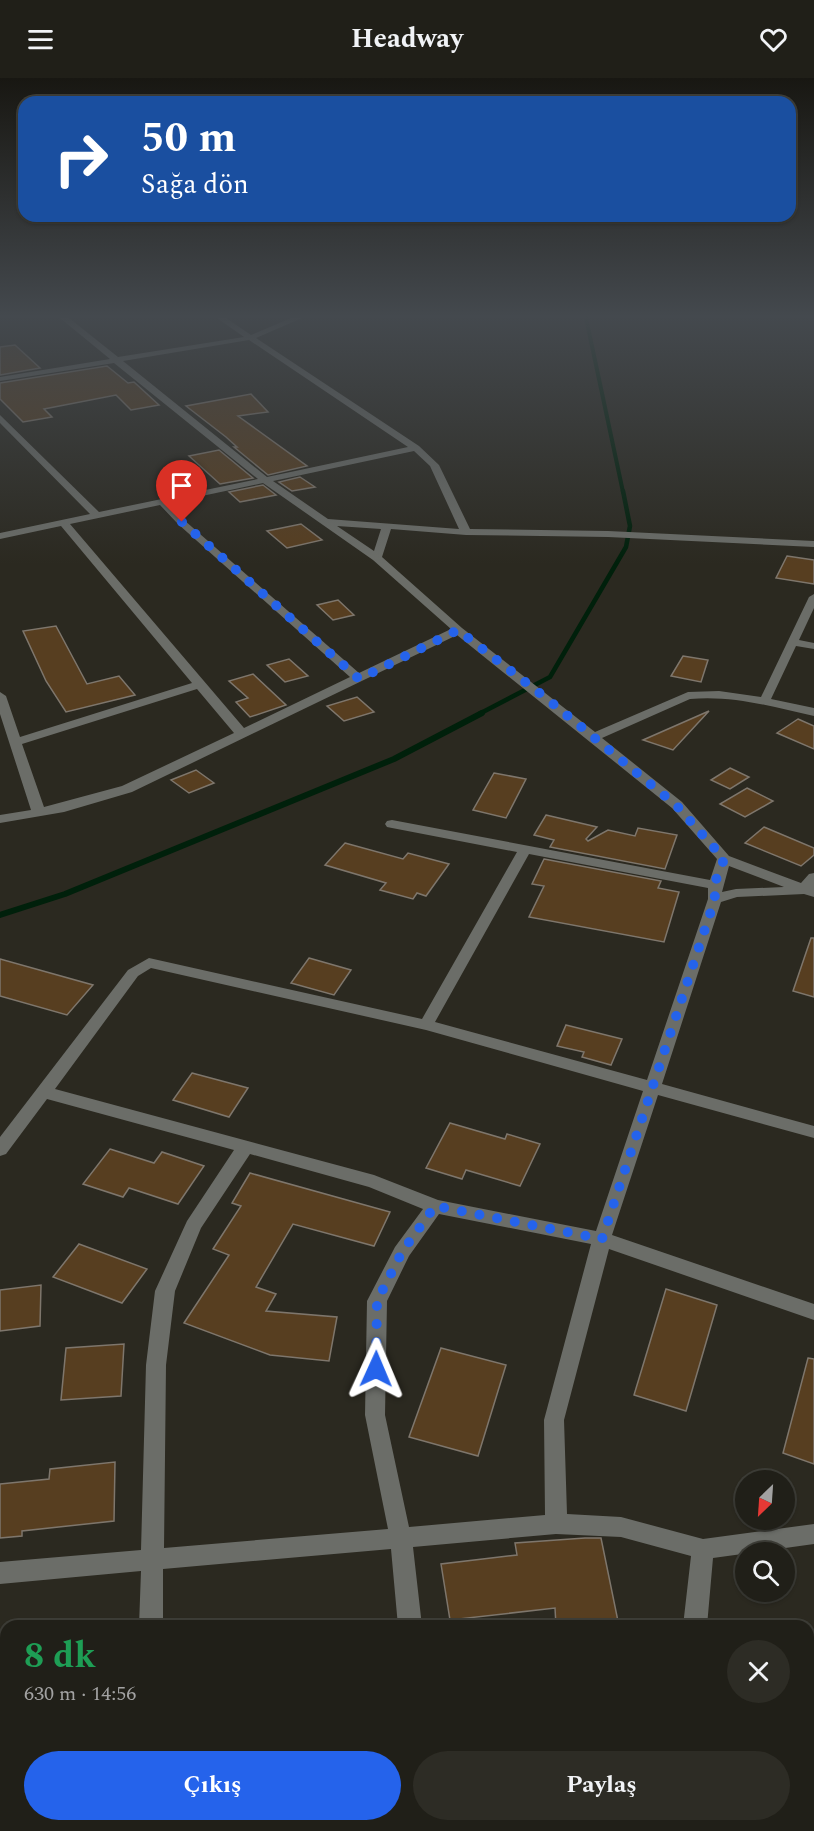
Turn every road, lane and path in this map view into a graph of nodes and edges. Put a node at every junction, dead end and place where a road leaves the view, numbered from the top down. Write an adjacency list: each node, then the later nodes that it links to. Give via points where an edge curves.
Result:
1 (164, 400): 5 (street)
2 (345, 400): 4 (street)
3 (0, 418): 7 (street)
4 (416, 448): 5 (street); 11 (street, via 434,465)
5 (265, 480): 6 (street); 9 (street)
6 (163, 502): 7 (street); 19 (street)
7 (95, 514): 8 (street)
8 (62, 521): 12 (street); 20 (street)
9 (326, 521): 10 (street); 14 (street)
10 (386, 528): 11 (street); 14 (street)
11 (466, 532): 13 (street)
12 (0, 536)
13 (814, 543)
14 (377, 558): 16 (street)
15 (814, 597): 17 (street)
16 (458, 630): 19 (street); 25 (street)
17 (792, 642): 18 (street); 22 (street)
18 (814, 646)
19 (359, 679): 24 (street)
20 (200, 684): 24 (street); 26 (street)
21 (0, 696): 26 (street)
22 (764, 702): 23 (street); 25 (street, via 722,694 688,696)
23 (814, 712)
24 (242, 734): 27 (street, via 127,789)
25 (594, 737): 31 (street, via 677,806)
26 (16, 742): 27 (street)
27 (39, 813): 28 (street)
28 (0, 819)
29 (392, 824): 30 (street)
30 (525, 849): 34 (street); 35 (street)
31 (724, 859): 33 (street); 34 (street)
32 (814, 877): 33 (street)
33 (808, 891): 34 (street)
34 (715, 892): 36 (street)
35 (426, 1025): 36 (street); 37 (street, via 149,963 133,973)
36 (652, 1086): 38 (street); 42 (street)
37 (44, 1092): 39 (street); 40 (street)
38 (814, 1132)
39 (245, 1148): 41 (street, via 374,1182); 48 (street, via 193,1226 165,1291 156,1365)
40 (0, 1150)
41 (435, 1206): 42 (street); 46 (street, via 402,1252 377,1301 375,1415)
42 (602, 1239): 43 (street); 44 (street, via 554,1420)
43 (814, 1312)
44 (556, 1524): 46 (street); 47 (street, via 621,1527)
45 (814, 1534): 47 (street)
46 (401, 1539): 48 (street); 51 (street)
47 (703, 1550): 52 (street)
48 (152, 1558): 49 (street); 50 (street)
49 (0, 1573)
50 (151, 1620)
51 (409, 1620)
52 (696, 1620)

